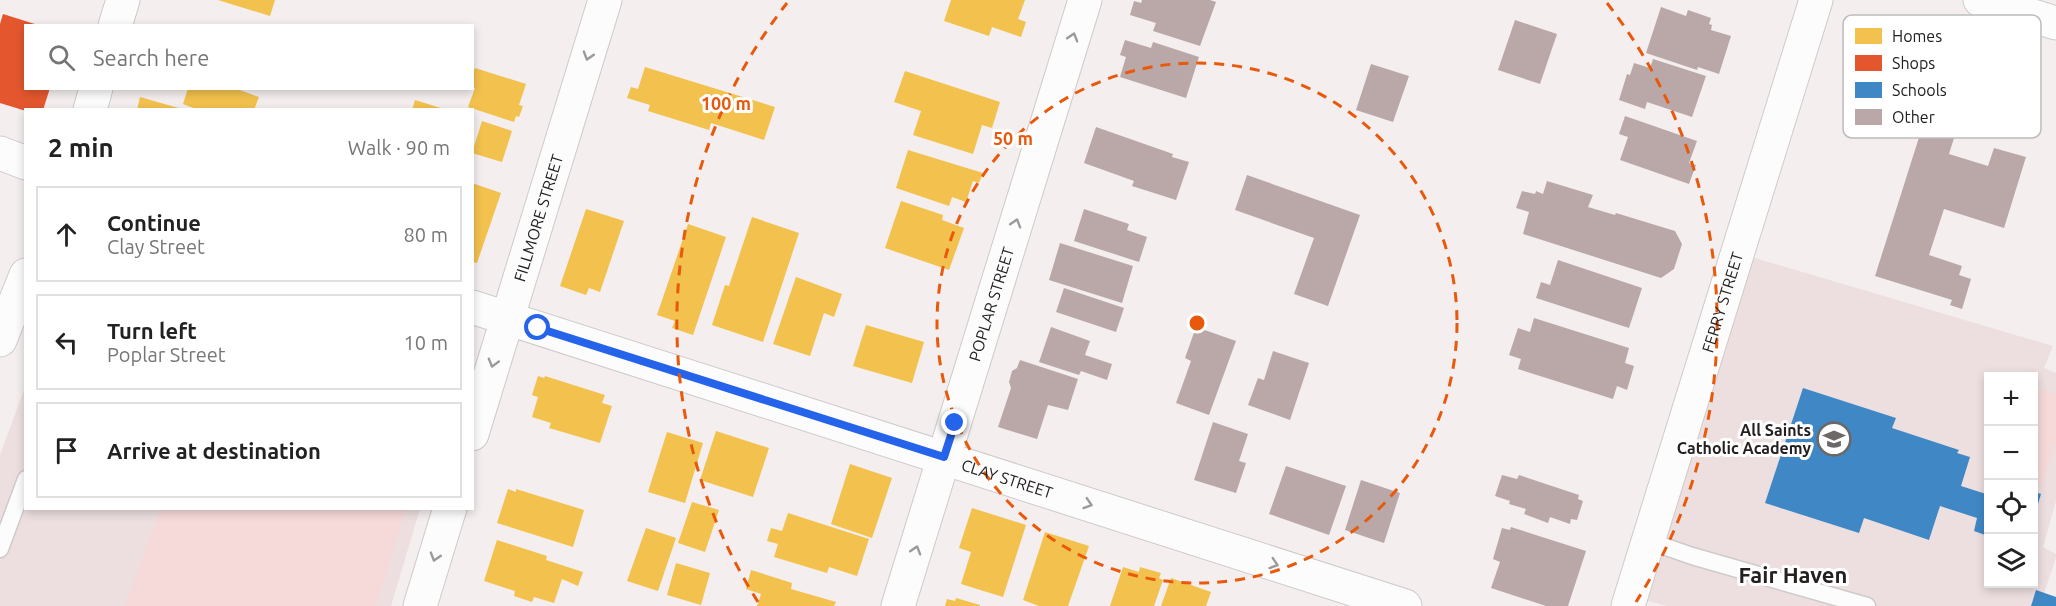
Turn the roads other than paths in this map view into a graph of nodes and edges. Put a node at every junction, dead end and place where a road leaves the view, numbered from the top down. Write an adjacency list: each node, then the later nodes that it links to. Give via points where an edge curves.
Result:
1 (123, 0): 9 (street)
2 (605, 0): 16 (street, FILLMORE STREET, one-way to 16)
3 (1085, 0): 19 (street, POPLAR STREET, one-way to 3)
4 (1816, 0): 22 (street, FERRY STREET)
5 (1980, 0): 6 (street)
6 (2030, 15)
7 (2041, 18): 8 (street)
8 (2056, 23)
9 (116, 24)
10 (95, 90): 11 (street)
11 (91, 108)
12 (0, 153): 13 (street)
13 (24, 162)
14 (24, 283): 17 (street)
15 (474, 308): 16 (street, CLAY STREET)
16 (507, 318): 18 (street, FILLMORE STREET, one-way to 18); 19 (street, CLAY STREET)
17 (11, 332)
18 (474, 427)
19 (944, 457): 25 (street, POPLAR STREET, one-way to 19); 26 (street, CLAY STREET, one-way to 26)
20 (24, 484): 23 (lane)
21 (449, 510): 24 (street, one-way to 24)
22 (1648, 541): 27 (street, FERRY STREET); 28 (lane)
23 (0, 549)
24 (420, 606)
25 (898, 606)
26 (1405, 606)
27 (1629, 606)
28 (1867, 606)

